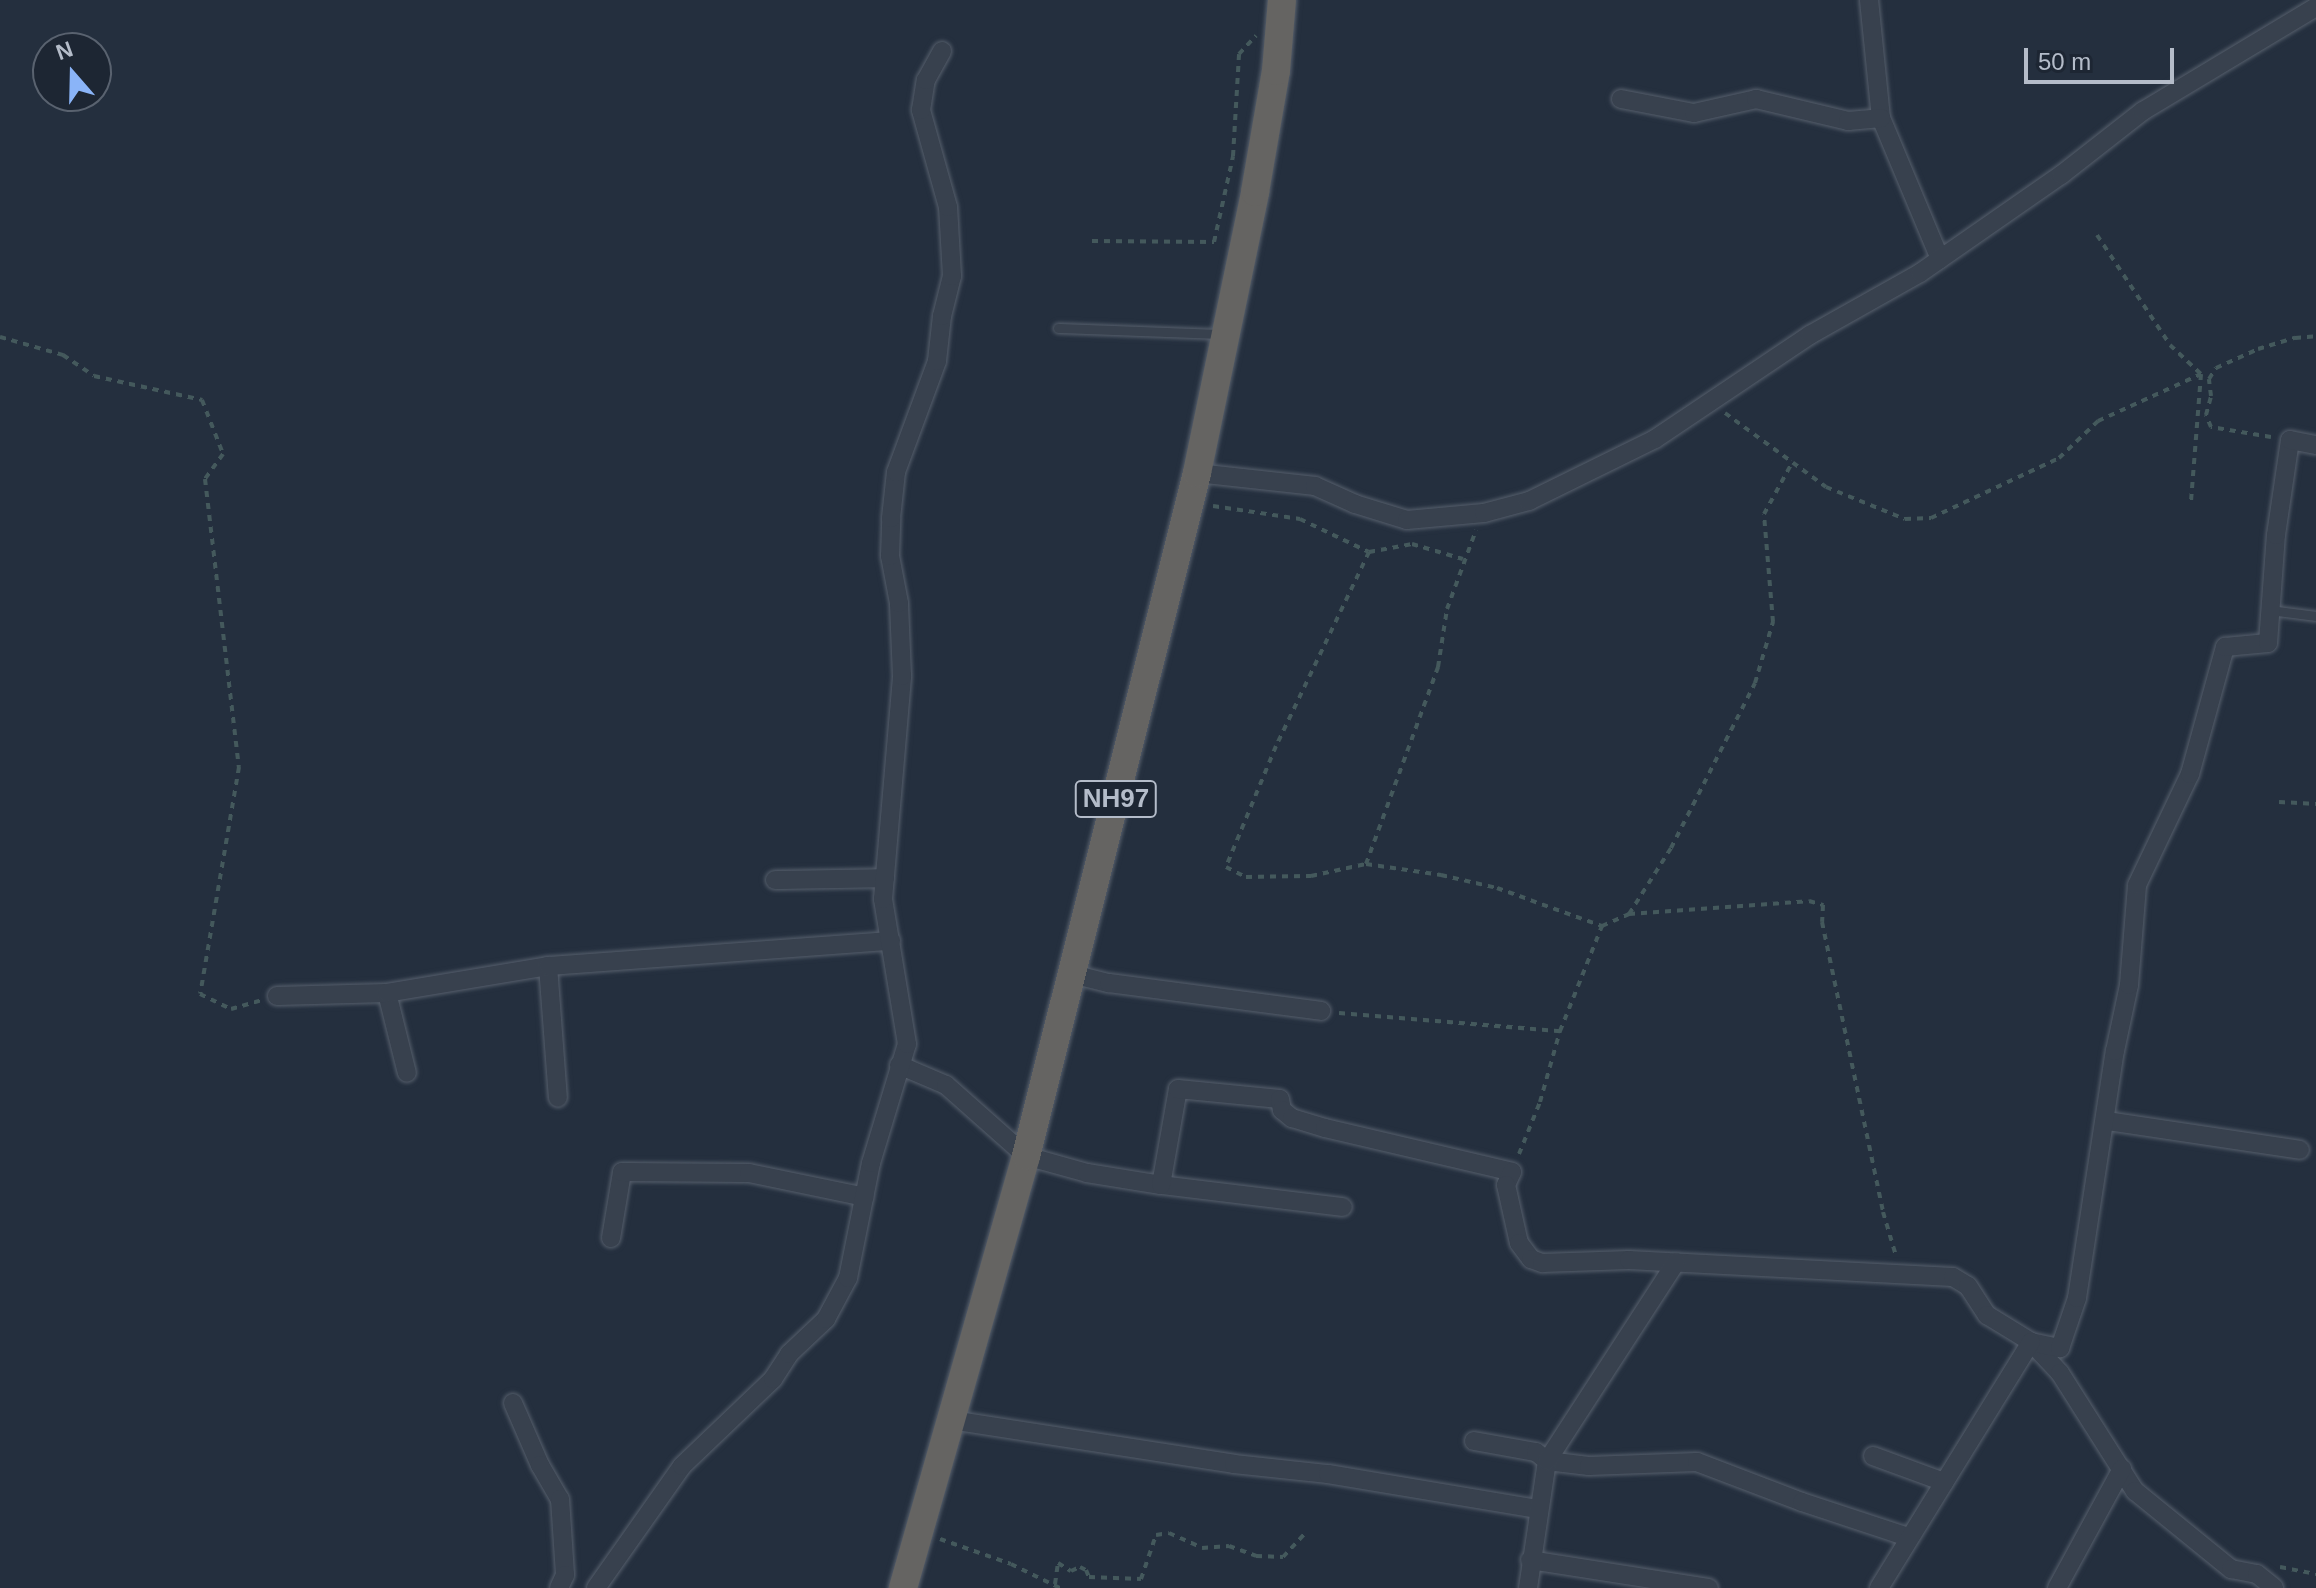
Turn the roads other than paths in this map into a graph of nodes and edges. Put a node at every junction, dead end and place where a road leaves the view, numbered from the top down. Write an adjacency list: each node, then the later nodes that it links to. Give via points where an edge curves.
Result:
1 (1282, 0): 9 (highway, NH97, via 1276,71)
2 (1869, 0): 6 (street)
3 (2316, 7): 7 (street, via 2143,111)
4 (942, 51): 14 (street, via 926,80 921,110 948,207 952,276 937,361 892,496 890,556 899,603 902,676)
5 (1621, 99): 6 (street, via 1694,113 1756,99 1848,121)
6 (1881, 118): 7 (street)
7 (1940, 259): 11 (street, via 1810,335 1655,439 1529,501 1484,513 1407,520 1315,486)
8 (1058, 328): 9 (lane)
9 (1227, 334): 11 (highway, NH97)
10 (2316, 445): 12 (street, via 2290,440)
11 (1197, 473): 18 (highway, NH97)
12 (2270, 610): 13 (lane); 25 (street, via 2268,643 2225,647 2190,774 2137,885 2129,985)
13 (2316, 616)
14 (885, 878): 15 (street); 16 (street, via 885,926)
15 (775, 880)
16 (891, 941): 17 (street); 22 (street, via 907,1044)
17 (548, 966): 19 (street); 24 (street)
18 (1072, 974): 21 (street); 27 (highway, NH97)
19 (387, 993): 20 (street); 23 (street)
20 (277, 996)
21 (1321, 1011)
22 (899, 1065): 27 (street, via 946,1085); 29 (street)
23 (407, 1073)
24 (558, 1098)
25 (2107, 1121): 26 (street); 33 (street, via 2077,1298 2065,1335 2060,1348)
26 (2300, 1150)
27 (1026, 1156): 28 (street); 35 (highway, NH97)
28 (1161, 1185): 30 (street); 32 (street, via 1178,1089 1280,1099 1282,1110 1303,1122 1512,1172 1506,1185 1519,1243 1531,1259)
29 (865, 1197): 31 (street, via 749,1173 622,1172); 46 (street, via 848,1278 826,1319 789,1354 773,1379 682,1466)
30 (1343, 1207)
31 (611, 1238)
32 (1676, 1262): 33 (street, via 1953,1277 1968,1286 1987,1315); 38 (street)
33 (2031, 1342): 39 (street, via 2060,1373); 40 (street)
34 (513, 1403): 45 (street, via 560,1499 565,1575)
35 (951, 1420): 41 (street); 47 (highway, NH97)
36 (1474, 1441): 38 (street, via 1536,1452)
37 (1873, 1456): 40 (street)
38 (1547, 1461): 41 (street); 42 (street, via 1589,1466 1697,1462)
39 (2122, 1469): 44 (street, via 2135,1491); 51 (street)
40 (1944, 1482): 42 (street)
41 (1538, 1509): 43 (street)
42 (1908, 1537): 50 (street)
43 (1530, 1560): 48 (street); 49 (street)
44 (2242, 1578): 52 (street)
45 (559, 1588)
46 (596, 1588)
47 (903, 1588)
48 (1528, 1588)
49 (1709, 1588)
50 (1879, 1588)
51 (2057, 1588)
52 (2274, 1588)

